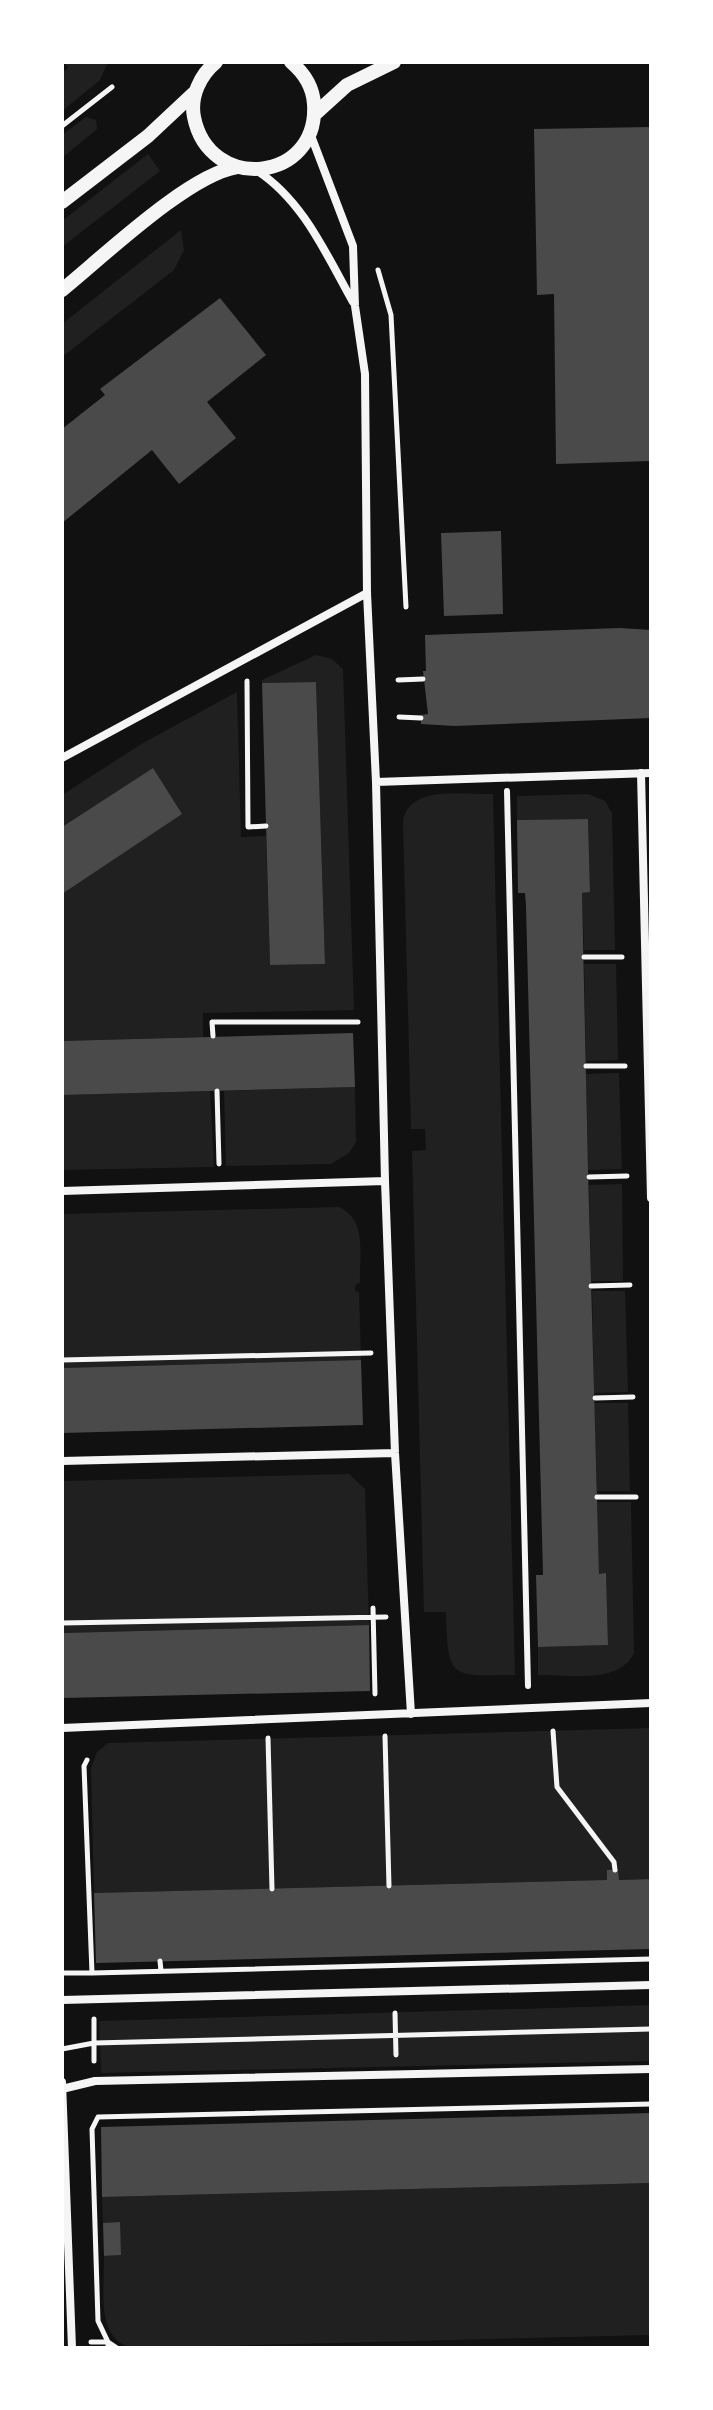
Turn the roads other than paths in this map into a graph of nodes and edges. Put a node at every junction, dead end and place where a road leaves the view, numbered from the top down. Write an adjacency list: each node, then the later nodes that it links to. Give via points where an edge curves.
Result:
1 (291, 62): 5 (street, via 307,79)
2 (394, 62): 5 (street, via 347,85)
3 (213, 63): 4 (street)
4 (195, 92): 7 (street, via 197,130 220,159); 9 (street)
5 (315, 114): 6 (street)
6 (310, 132): 8 (street, via 288,160); 11 (street, via 353,246)
7 (237, 167): 8 (street); 10 (street, via 212,174 188,190)
8 (254, 170): 11 (street, via 293,201)
9 (62, 202)
10 (62, 290)
11 (355, 306): 12 (street, via 365,374)
12 (367, 593): 13 (street); 16 (street)
13 (62, 758)
14 (641, 773): 15 (street); 16 (street); 20 (street)
15 (651, 773)
16 (376, 782): 18 (street)
17 (507, 791): 23 (lane)
18 (385, 1181): 19 (street); 21 (street)
19 (62, 1191)
20 (651, 1198)
21 (395, 1453): 22 (street); 25 (street)
22 (62, 1461)
23 (528, 1686)
24 (651, 1703): 25 (street)
25 (411, 1714): 26 (street)
26 (62, 1728)
27 (651, 1985): 28 (street)
28 (62, 2000)
29 (651, 2069): 31 (street, via 95,2081)
30 (62, 2082): 31 (street)
31 (62, 2089): 32 (street)
32 (72, 2348)

